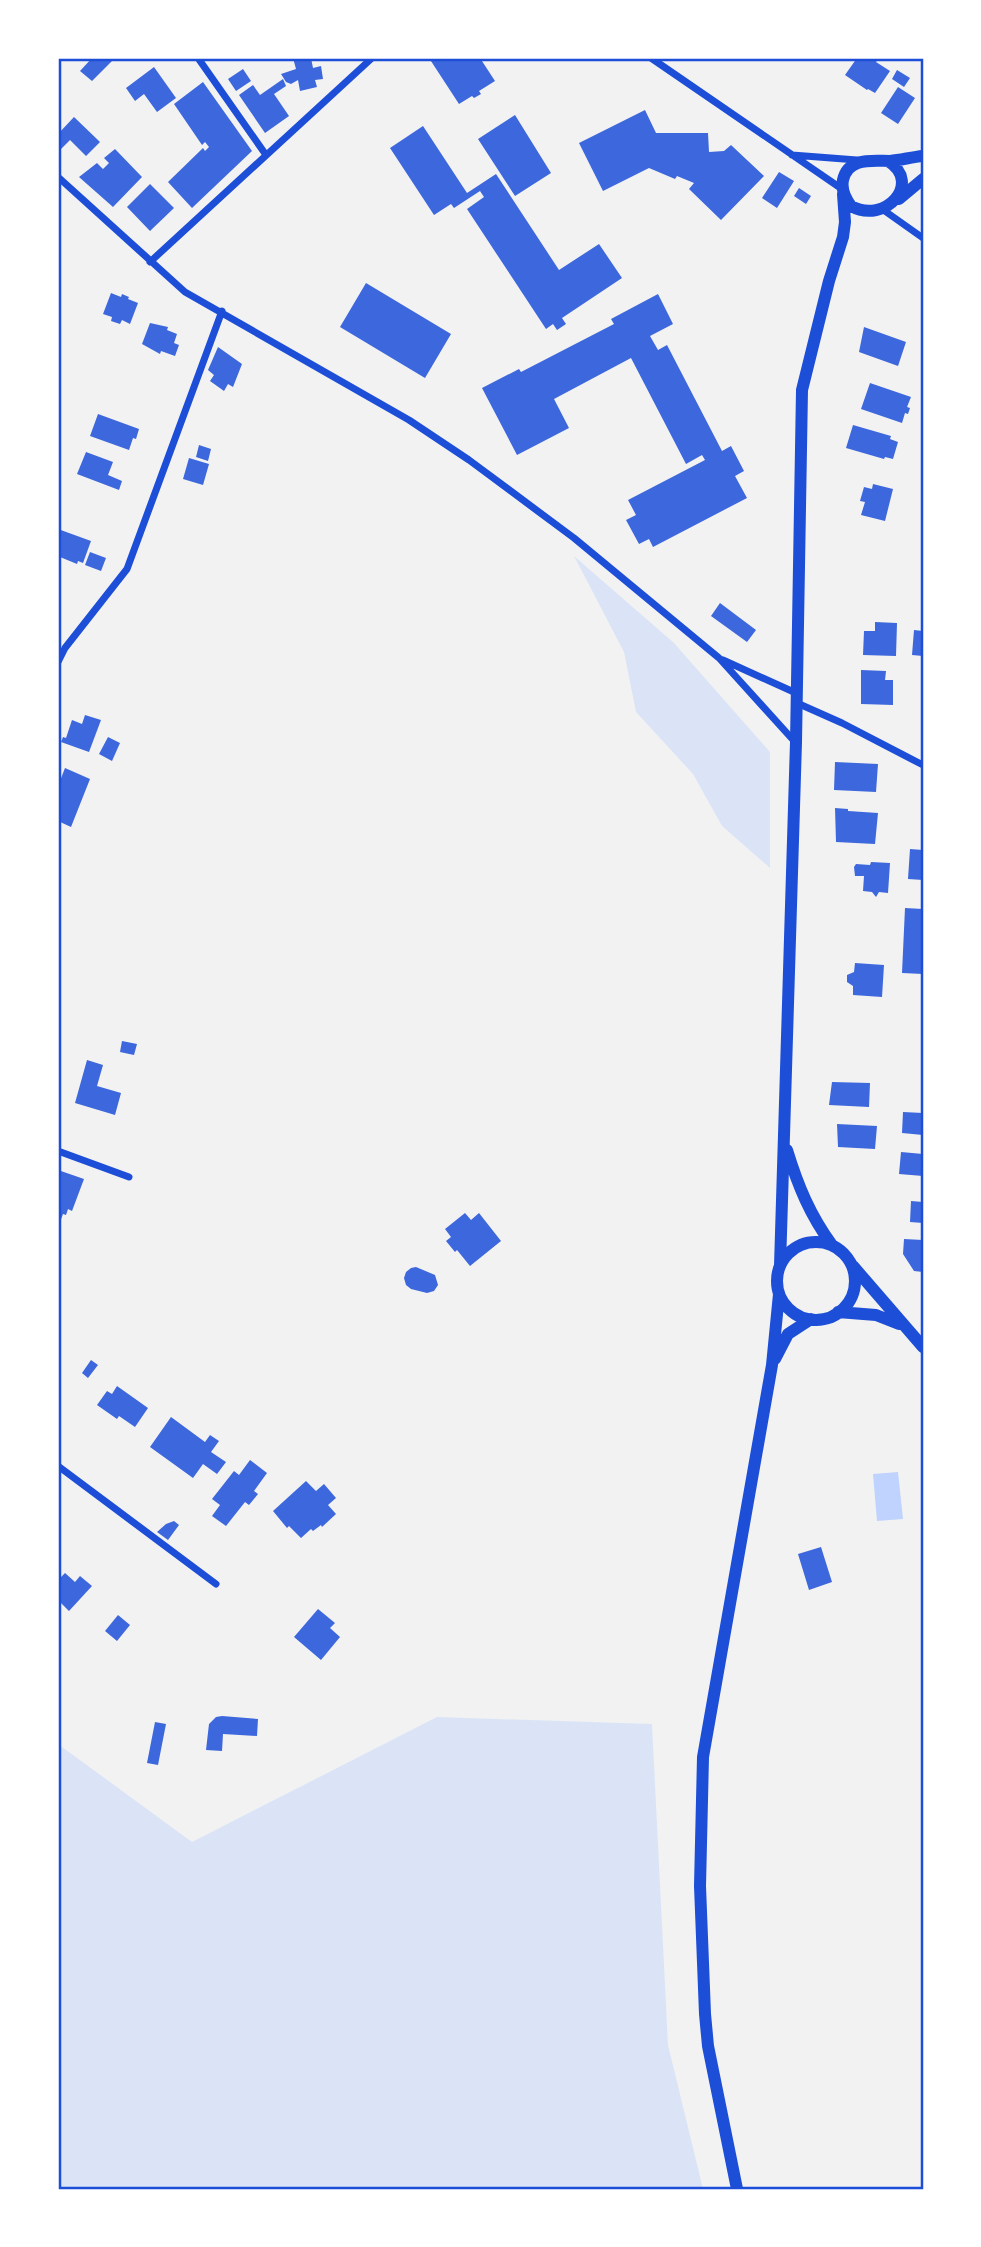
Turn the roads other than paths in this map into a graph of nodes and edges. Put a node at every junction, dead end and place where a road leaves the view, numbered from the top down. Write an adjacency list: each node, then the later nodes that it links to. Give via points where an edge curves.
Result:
1 (198, 58): 4 (street)
2 (372, 58): 4 (street)
3 (651, 58): 5 (street)
4 (266, 155): 15 (street)
5 (792, 155): 7 (street); 11 (street)
6 (923, 156): 8 (street)
7 (866, 161): 8 (street); 11 (street, via 849,168)
8 (888, 161): 12 (street, via 900,177 900,192)
9 (58, 177): 15 (street)
10 (923, 179): 12 (street)
11 (843, 191): 12 (street, via 855,209); 13 (street)
12 (883, 208): 13 (street, via 858,218); 14 (street)
13 (843, 237): 19 (street, via 802,390)
14 (923, 237)
15 (150, 262): 16 (street, via 185,292)
16 (222, 311): 17 (street, via 409,420 468,460 574,538); 18 (street, via 127,569)
17 (719, 658): 19 (street); 20 (street)
18 (58, 662)
19 (797, 698): 20 (street); 21 (street)
20 (796, 742): 22 (street)
21 (923, 765)
22 (784, 1139): 25 (street, via 814,1221); 27 (street)
23 (58, 1151): 24 (street)
24 (129, 1177)
25 (832, 1245): 26 (street); 27 (street, via 820,1242 796,1247)
26 (850, 1263): 29 (street, via 852,1295); 31 (street)
27 (780, 1266): 28 (street)
28 (779, 1294): 30 (street, via 792,1311); 33 (street)
29 (838, 1312): 30 (street); 31 (street, via 876,1315)
30 (811, 1319): 33 (street, via 788,1334)
31 (906, 1328): 32 (street)
32 (923, 1347)
33 (772, 1365): 36 (street, via 704,1757 701,1886 705,2014)
34 (58, 1466): 35 (street)
35 (216, 1584)
36 (737, 2189)

